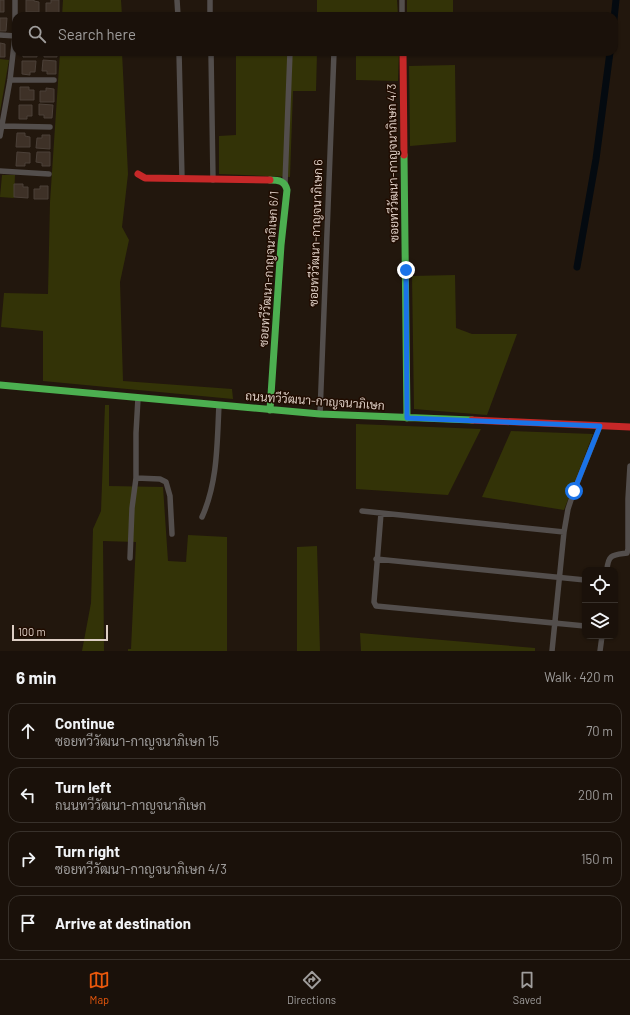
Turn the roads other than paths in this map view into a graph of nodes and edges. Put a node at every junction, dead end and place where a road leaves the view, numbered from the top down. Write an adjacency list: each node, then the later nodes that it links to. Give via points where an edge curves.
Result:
1 (15, 0): 5 (street)
2 (177, 0): 6 (street)
3 (210, 0): 7 (street)
4 (402, 0): 8 (street)
5 (15, 12)
6 (178, 12)
7 (210, 12)
8 (402, 12)
9 (0, 35): 10 (street)
10 (12, 36)
11 (13, 56): 17 (street)
12 (179, 56): 25 (street)
13 (211, 56): 26 (street)
14 (290, 56): 27 (street)
15 (334, 56): 32 (street, ซอยทวีวัฒนา-กาญจนาภิเษก 6)
16 (403, 56): 33 (street, ซอยทวีวัฒนา-กาญจนาภิเษก 4/3)
17 (10, 80): 18 (street); 19 (street)
18 (54, 80)
19 (2, 126): 20 (street); 21 (street)
20 (50, 127)
21 (0, 136)
22 (0, 171): 23 (street)
23 (49, 174)
24 (138, 174): 25 (street, ซอยทวีวัฒนา-กาญจนาภิเษก 6/1, via 145,178)
25 (182, 179): 26 (street, ซอยทวีวัฒนา-กาญจนาภิเษก 6/1)
26 (213, 180): 27 (street, ซอยทวีวัฒนา-กาญจนาภิเษก 6/1, via 276,180)
27 (285, 183): 31 (street, ซอยทวีวัฒนา-กาญจนาภิเษก 6/1, via 287,190)
28 (0, 385): 29 (street, ถนนทวีวัฒนา-กาญจนาภิเษก)
29 (138, 398): 30 (street, ถนนทวีวัฒนา-กาญจนาภิเษก); 37 (street)
30 (218, 405): 31 (street, ถนนทวีวัฒนา-กาญจนาภิเษก); 40 (street, via 212,490)
31 (270, 410): 32 (street, ถนนทวีวัฒนา-กาญจนาภิเษก)
32 (320, 414): 33 (street, ถนนทวีวัฒนา-กาญจนาภิเษก)
33 (407, 418): 34 (street, ถนนทวีวัฒนา-กาญจนาภิเษก)
34 (600, 426): 35 (street, ถนนทวีวัฒนา-กาญจนาภิเษก); 41 (street, via 574,491)
35 (630, 427)
36 (630, 466): 45 (street, via 628,549 627,553 610,558)
37 (136, 478): 42 (street, via 160,479 166,482 170,496); 43 (street)
38 (362, 511): 39 (street)
39 (381, 513): 41 (street); 44 (street)
40 (202, 516)
41 (564, 532): 46 (street)
42 (172, 534)
43 (130, 558)
44 (376, 559): 46 (street); 48 (street, via 376,606)
45 (607, 567)
46 (560, 578): 47 (street); 48 (street)
47 (582, 580)
48 (554, 623): 49 (street); 51 (street)
49 (582, 626)
50 (602, 639): 52 (street)
51 (552, 651)
52 (600, 651)

